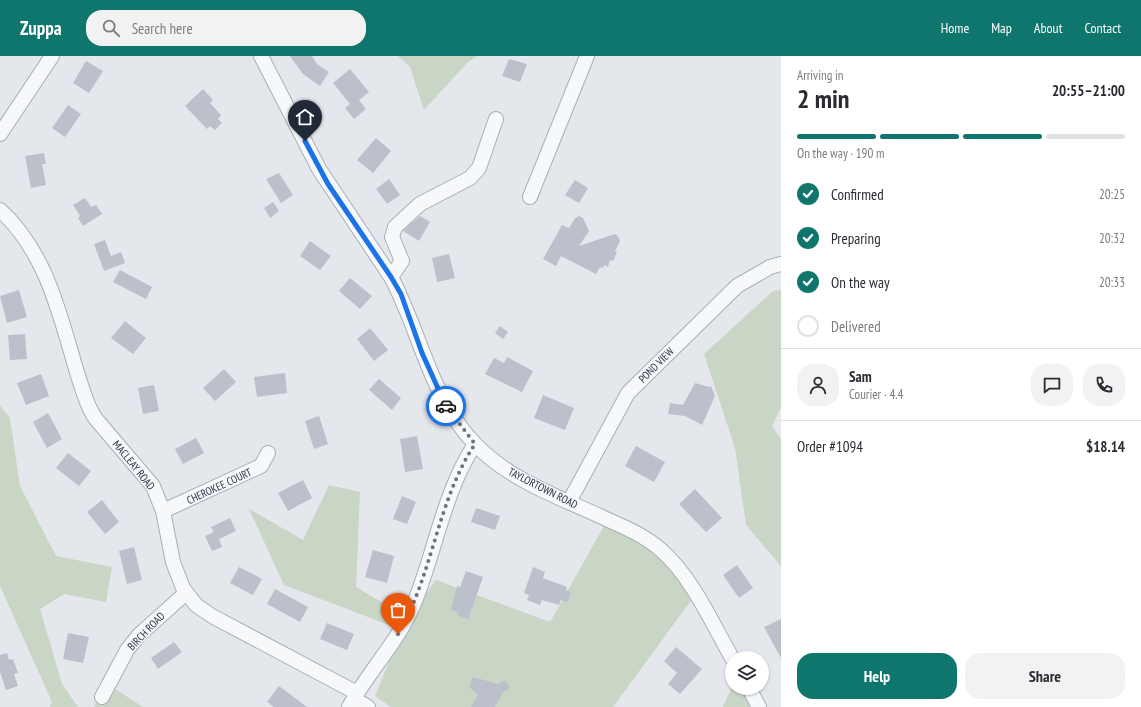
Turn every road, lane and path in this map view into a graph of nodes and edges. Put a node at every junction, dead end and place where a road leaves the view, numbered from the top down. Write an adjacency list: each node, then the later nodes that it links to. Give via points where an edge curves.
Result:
1 (52, 56): 5 (street)
2 (261, 56): 9 (street, TAYLORTOWN ROAD, via 319,169)
3 (587, 56): 6 (street)
4 (496, 119): 9 (street, via 479,168 470,178 420,204 394,227 392,237 402,260)
5 (0, 134)
6 (530, 197)
7 (0, 210): 13 (street, MACLEAY ROAD, via 25,237 46,275 90,410 153,486)
8 (781, 264): 12 (street, POND VIEW, via 770,267 737,286 628,393)
9 (391, 277): 10 (street, TAYLORTOWN ROAD, via 401,294 442,399)
10 (475, 444): 12 (street, TAYLORTOWN ROAD, via 512,474); 18 (street, via 464,460 455,483 406,621)
11 (268, 453): 13 (street, CHEROKEE COURT, via 261,466)
12 (569, 502): 15 (street, TAYLORTOWN ROAD, via 632,531 662,551 677,566 689,584)
13 (163, 511): 14 (street, MACLEAY ROAD, via 173,562)
14 (186, 593): 17 (street, BIRCH ROAD, via 148,626 127,650); 18 (street, MACLEAY ROAD, via 196,605 212,616)
15 (728, 651)
16 (753, 695): 20 (street)
17 (102, 697)
18 (353, 699): 19 (street, MACLEAY ROAD)
19 (368, 707)
20 (759, 707)

